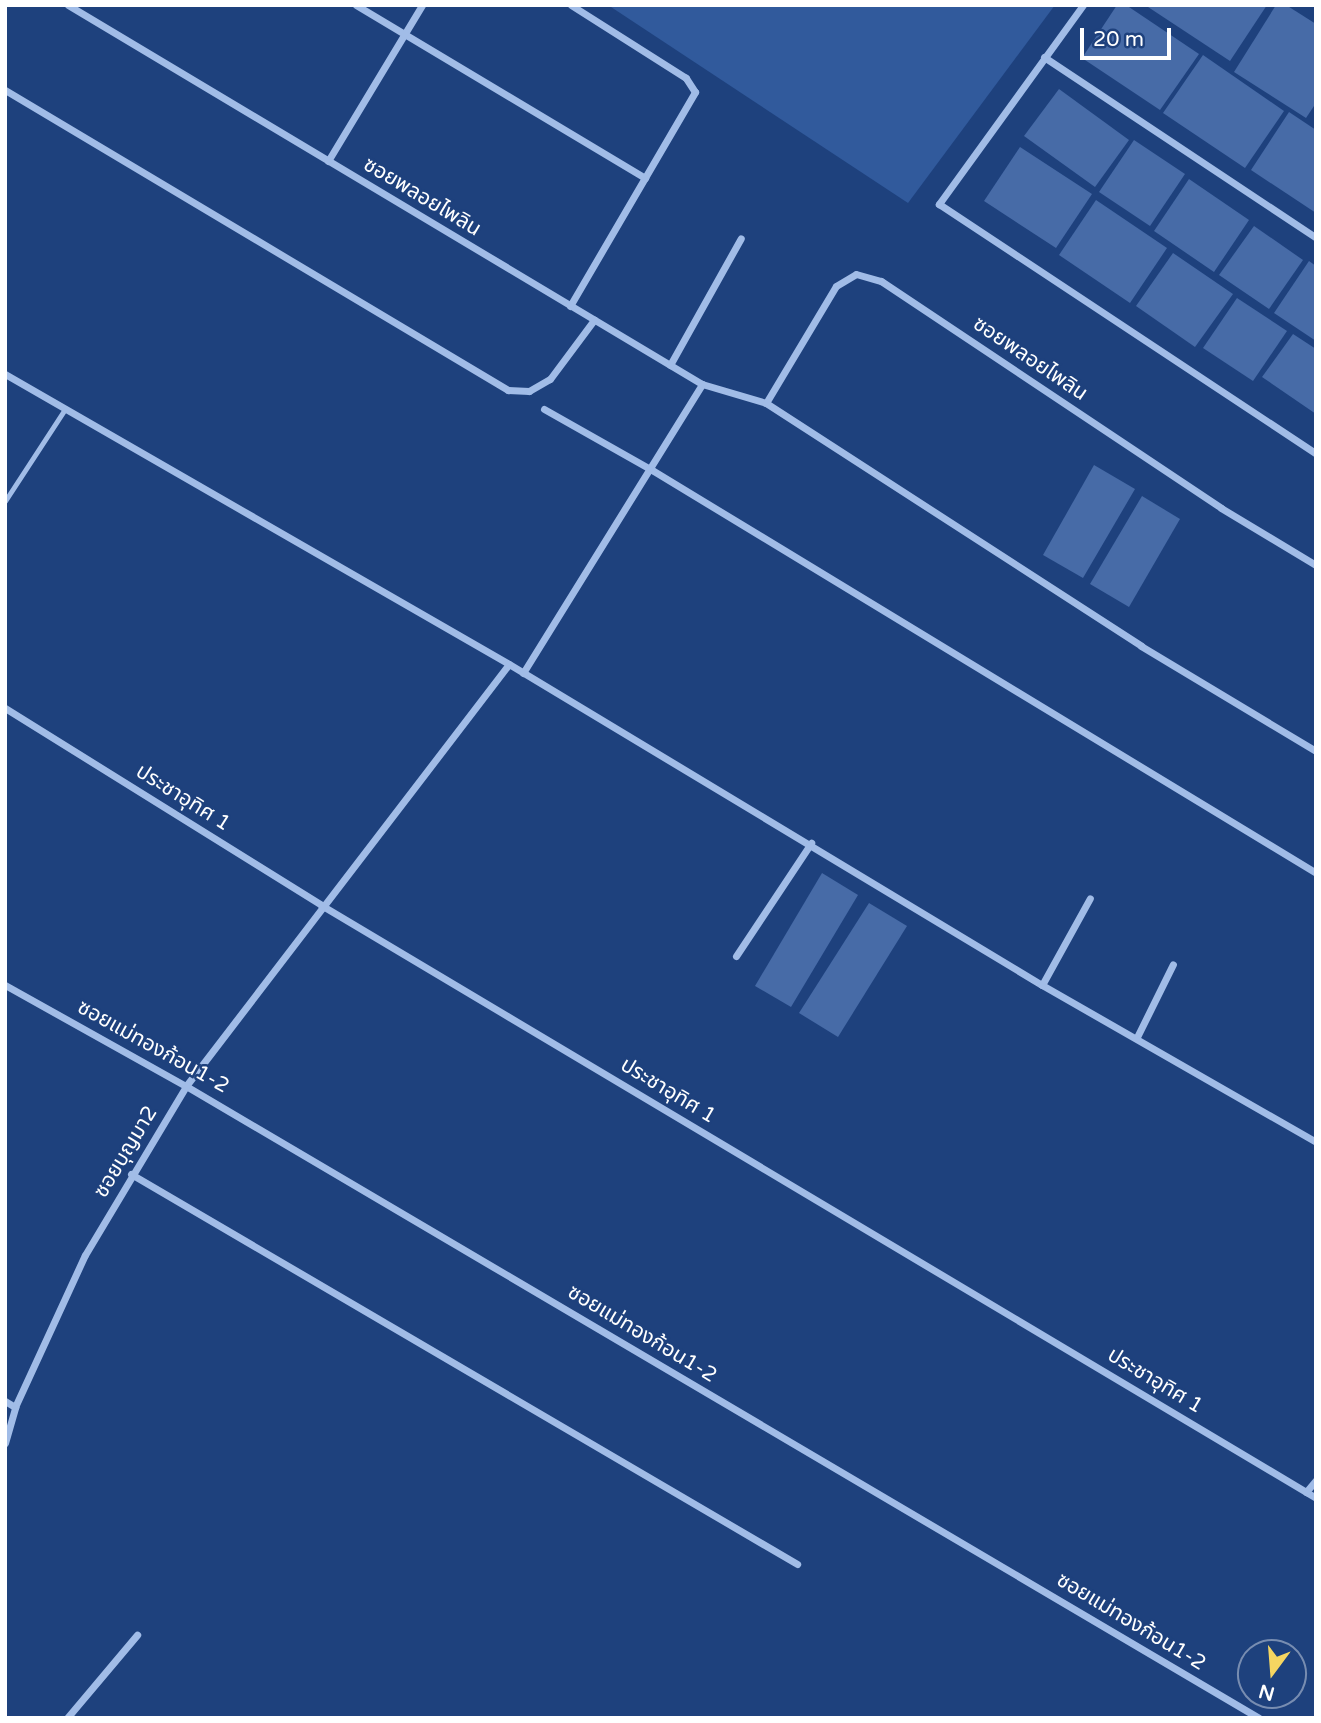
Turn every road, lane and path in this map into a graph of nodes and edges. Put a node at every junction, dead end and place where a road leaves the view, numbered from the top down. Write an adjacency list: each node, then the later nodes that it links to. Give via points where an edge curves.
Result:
1 (68, 5): 9 (street, ซอยพลอยไพลิน)
2 (356, 5): 6 (street)
3 (422, 5): 6 (street)
4 (571, 5): 10 (street, via 687,78 695,92)
5 (1083, 5): 7 (street)
6 (404, 34): 9 (street); 10 (street)
7 (1044, 57): 12 (street); 21 (street, via 939,204)
8 (5, 90): 14 (street, via 508,390 529,391 550,379)
9 (328, 161): 13 (street, ซอยพลอยไพลิน)
10 (645, 178): 13 (street)
11 (741, 238): 15 (street)
12 (1316, 238)
13 (570, 306): 14 (street, ซอยพลอยไพลิน)
14 (594, 320): 15 (street, ซอยพลอยไพลิน)
15 (670, 365): 17 (street, ซอยพลอยไพลิน)
16 (5, 374): 20 (street)
17 (702, 384): 18 (street, ซอยพลอยไพลิน); 22 (street)
18 (766, 403): 24 (street, ซอยพลอยไพลิน, via 836,286 856,274 881,281 1221,508); 28 (street, ซอยพลอยไพลิน, via 1142,646)
19 (544, 409): 22 (street)
20 (65, 410): 23 (lane); 25 (street)
21 (1316, 454)
22 (652, 470): 26 (street); 30 (street)
23 (5, 501)
24 (1316, 565)
25 (509, 664): 26 (street); 32 (street, ซอยบุญมา2)
26 (523, 673): 29 (street)
27 (5, 708): 32 (street, ประชาอุทิศ 1)
28 (1316, 751)
29 (811, 844): 33 (street); 36 (street)
30 (1316, 873)
31 (1090, 898): 36 (street)
32 (321, 905): 38 (street, ซอยบุญมา2); 45 (street, ประชาอุทิศ 1)
33 (736, 956)
34 (1173, 964): 37 (street)
35 (5, 985): 38 (street, ซอยแม่ทองก้อน1-2)
36 (1042, 985): 37 (street)
37 (1137, 1037): 39 (street)
38 (186, 1086): 40 (street, ซอยบุญมา2); 50 (street, ซอยแม่ทองก้อน1-2)
39 (1316, 1142)
40 (131, 1174): 42 (street, ซอยบุญมา2, via 85,1255); 47 (street)
41 (5, 1401): 42 (street)
42 (15, 1407): 43 (street, ซอยบุญมา2)
43 (5, 1443)
44 (1316, 1480): 45 (street)
45 (1306, 1492): 46 (street, ประชาอุทิศ 1)
46 (1316, 1498)
47 (797, 1564)
48 (137, 1635): 49 (street)
49 (67, 1718)
50 (1259, 1718)

